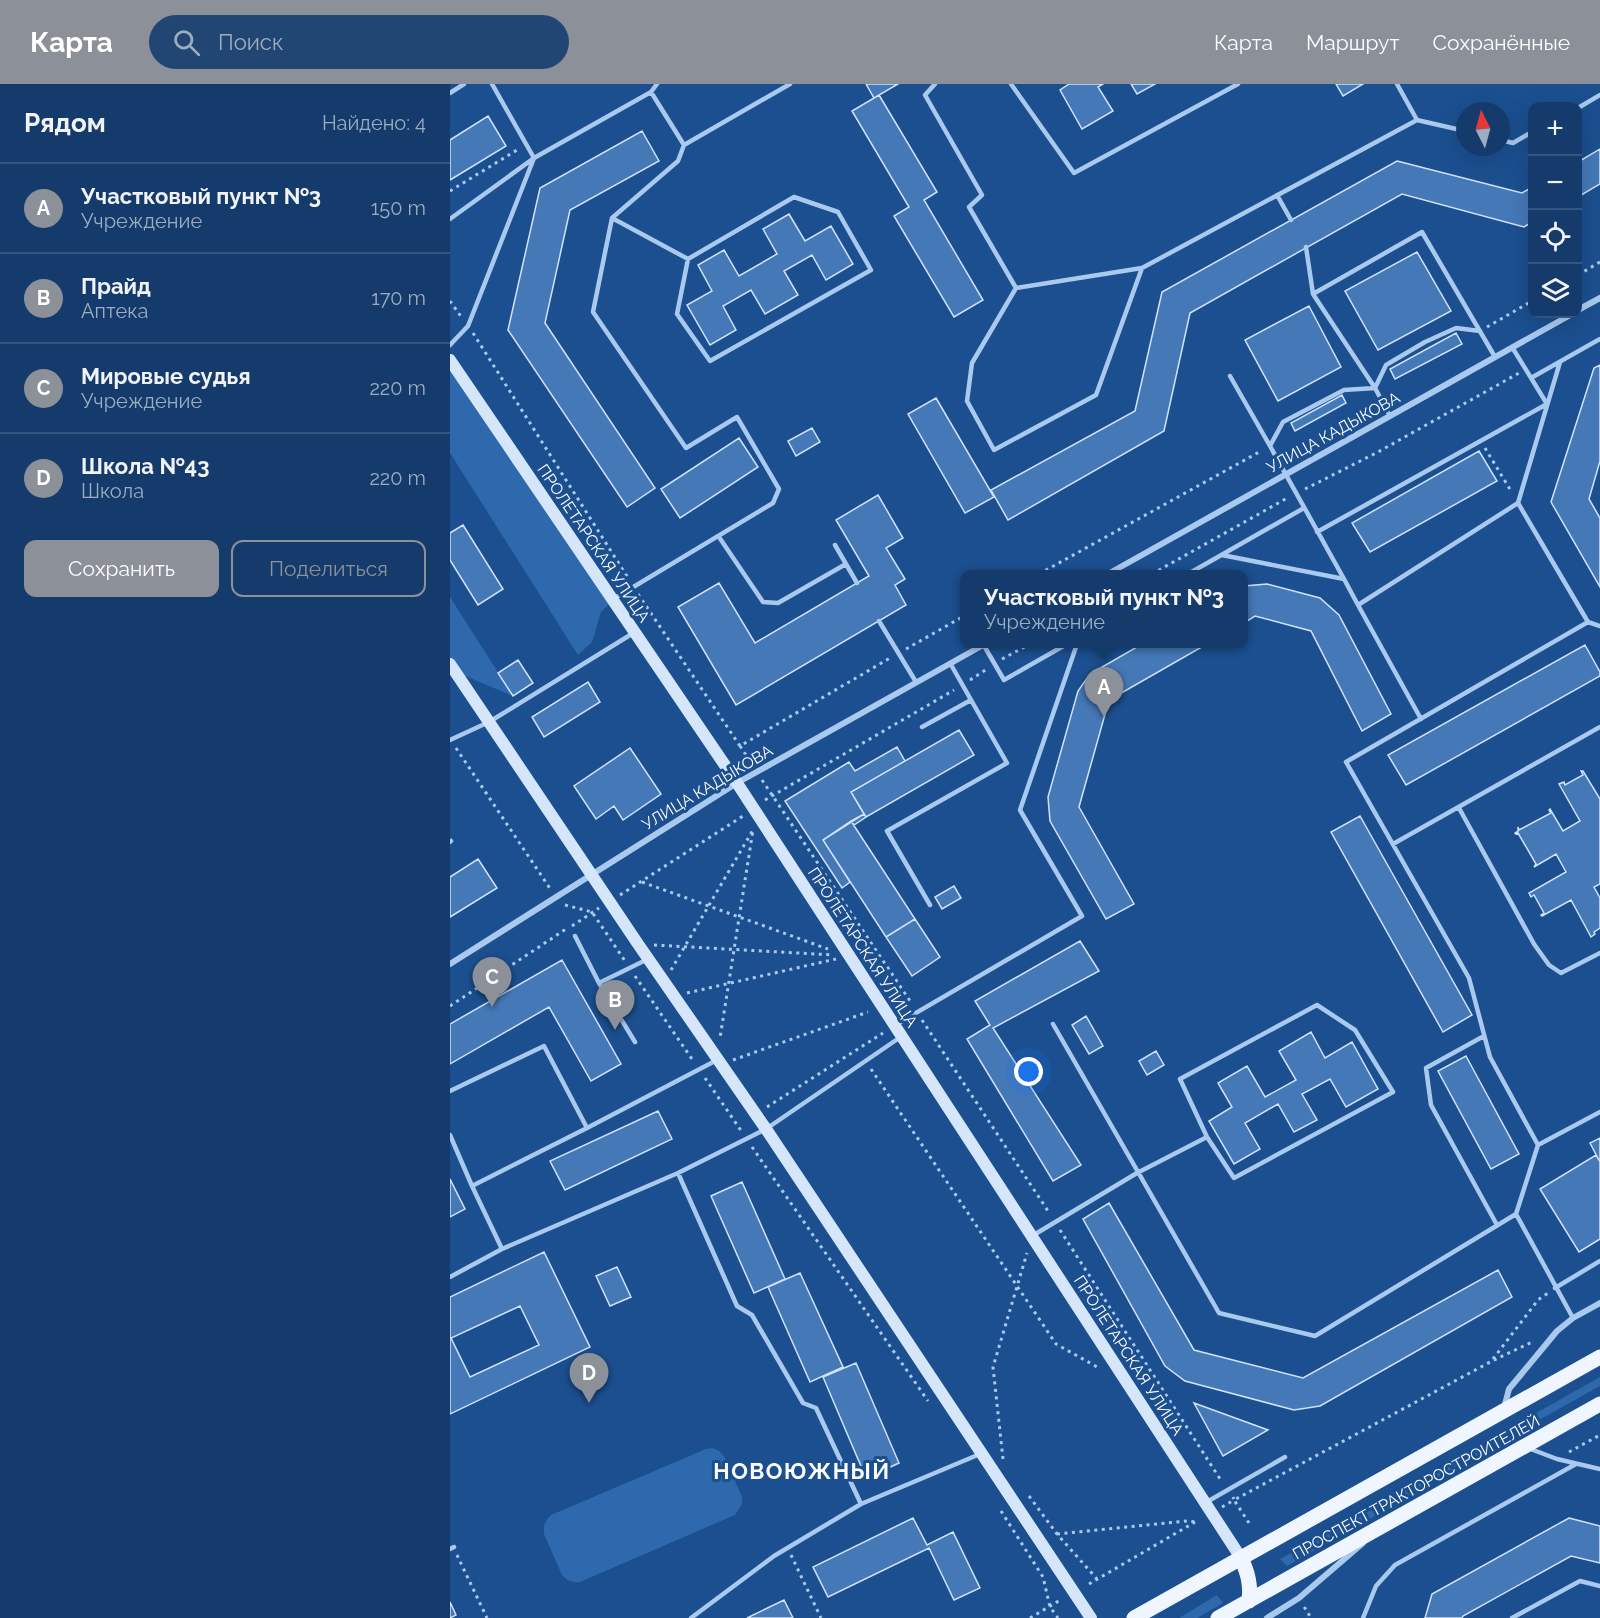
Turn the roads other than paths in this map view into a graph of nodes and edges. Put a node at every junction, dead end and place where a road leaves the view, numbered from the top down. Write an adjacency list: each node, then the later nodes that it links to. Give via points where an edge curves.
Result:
1 (464, 84): 10 (lane)
2 (492, 84): 18 (lane)
3 (657, 84): 9 (lane)
4 (790, 84): 17 (lane)
5 (935, 84): 26 (lane, via 925,95 982,195 969,207)
6 (1011, 84): 7 (lane, via 1074,173)
7 (1238, 84)
8 (1397, 84): 13 (lane)
9 (651, 92): 17 (lane); 18 (lane)
10 (450, 93)
11 (1600, 95): 12 (lane)
12 (1582, 106)
13 (1417, 120): 14 (lane); 19 (lane)
14 (1456, 129)
15 (1528, 135): 16 (lane)
16 (1510, 142)
17 (684, 145): 20 (lane, via 678,161)
18 (534, 158): 21 (lane); 33 (lane, via 468,326)
19 (1277, 195): 22 (lane); 25 (lane)
20 (612, 218): 24 (lane); 48 (lane, via 593,312 686,448 737,417 779,489 773,503)
21 (450, 219)
22 (1291, 220)
23 (1306, 247): 27 (lane)
24 (688, 259): 24 (lane, via 677,314 710,362 871,270 838,212 794,197)
25 (1142, 268): 26 (lane); 26 (lane, via 1096,395 994,450 966,401 972,363)
26 (1016, 288)
27 (1313, 294): 31 (lane, via 1422,232); 40 (lane)
28 (1600, 298): 29 (street)
29 (1582, 308)
30 (1565, 318): 34 (street, УЛИЦА КАДЫКОВА)
31 (1480, 331): 35 (lane); 40 (lane, via 1456,328 1425,342 1386,365)
32 (1600, 339): 37 (lane)
33 (450, 345)
34 (1512, 347): 35 (street, УЛИЦА КАДЫКОВА); 39 (lane)
35 (1495, 357): 42 (street, УЛИЦА КАДЫКОВА)
36 (450, 360): 56 (street, ПРОЛЕТАРСКАЯ УЛИЦА)
37 (1560, 362): 39 (lane); 41 (lane)
38 (1230, 376): 43 (lane)
39 (1531, 378): 41 (lane)
40 (1374, 388): 42 (lane); 43 (lane, via 1344,390 1284,422)
41 (1547, 404): 45 (lane); 47 (lane)
42 (1390, 416): 44 (street, УЛИЦА КАДЫКОВА)
43 (1270, 446): 44 (lane)
44 (1285, 475): 46 (lane); 52 (street, УЛИЦА КАДЫКОВА)
45 (1518, 503): 57 (lane); 59 (lane)
46 (1304, 508): 47 (lane); 50 (lane)
47 (1317, 532): 54 (lane)
48 (719, 537): 51 (lane, via 763,602 778,603); 56 (lane)
49 (835, 545): 51 (lane)
50 (1222, 555): 53 (lane); 54 (lane)
51 (846, 564): 55 (lane)
52 (1115, 570)
53 (1195, 570)
54 (1344, 579): 57 (lane)
55 (857, 583)
56 (613, 600): 61 (street, ПРОЛЕТАРСКАЯ УЛИЦА)
57 (1358, 605): 70 (lane)
58 (879, 621): 68 (lane)
59 (1588, 622): 60 (lane); 70 (lane)
60 (1600, 626)
61 (635, 632): 71 (lane); 75 (street, ПРОЛЕТАРСКАЯ УЛИЦА)
62 (977, 648): 66 (street, УЛИЦА КАДЫКОВА)
63 (986, 648): 64 (lane, via 1004,680)
64 (1060, 648)
65 (1076, 648): 86 (lane, via 1020,810 1082,916 917,1012)
66 (950, 663): 68 (street, УЛИЦА КАДЫКОВА); 69 (lane)
67 (450, 664): 71 (street)
68 (916, 682): 75 (street, УЛИЦА КАДЫКОВА)
69 (971, 700): 72 (lane); 79 (lane, via 1007,764 887,831)
70 (1421, 719): 77 (lane, via 1346,762)
71 (489, 722): 74 (lane); 78 (street)
72 (922, 727)
73 (1600, 727): 76 (lane)
74 (450, 740)
75 (737, 783): 78 (street, УЛИЦА КАДЫКОВА); 86 (street, ПРОЛЕТАРСКАЯ УЛИЦА)
76 (1459, 808): 77 (lane); 81 (lane, via 1549,966 1561,973)
77 (1394, 844): 87 (lane, via 1469,978)
78 (590, 874): 82 (street); 83 (street, УЛИЦА КАДЫКОВА)
79 (930, 905)
80 (574, 936): 84 (lane)
81 (1600, 953)
82 (648, 958): 84 (lane); 89 (street)
83 (450, 964)
84 (599, 983): 88 (lane)
85 (1053, 1024): 98 (lane)
86 (898, 1031): 93 (lane, via 865,1061); 102 (street, ПРОЛЕТАРСКАЯ УЛИЦА)
87 (1485, 1036): 96 (lane, via 1490,1057); 101 (lane, via 1426,1068 1431,1104)
88 (635, 1042)
89 (719, 1062): 92 (lane); 93 (street)
90 (450, 1091): 92 (lane, via 544,1046)
91 (1600, 1112): 96 (lane)
92 (587, 1128): 99 (lane)
93 (766, 1129): 97 (lane); 113 (street)
94 (450, 1135): 99 (lane)
95 (1207, 1137): 95 (lane, via 1234,1178 1393,1092 1355,1030 1317,1005 1180,1079); 98 (lane)
96 (1538, 1145): 100 (lane)
97 (678, 1173): 103 (lane); 118 (lane, via 737,1306 752,1315 802,1403 816,1408)
98 (1137, 1173): 101 (lane, via 1218,1313 1314,1336); 102 (lane)
99 (472, 1186): 103 (lane)
100 (1516, 1214): 101 (lane); 106 (lane)
101 (1497, 1225)
102 (1032, 1236): 117 (street, ПРОЛЕТАРСКАЯ УЛИЦА)
103 (502, 1249): 105 (lane)
104 (1600, 1261): 106 (lane)
105 (450, 1276)
106 (1556, 1288): 108 (lane)
107 (1600, 1303): 108 (street, ПРОСПЕКТ ТРАКТОРОСТРОИТЕЛЕЙ)
108 (1573, 1317): 111 (street, ПРОСПЕКТ ТРАКТОРОСТРОИТЕЛЕЙ, via 1509,1389)
109 (1600, 1357): 111 (main road, ПРОСПЕКТ ТРАКТОРОСТРОИТЕЛЕЙ)
110 (1600, 1404): 112 (main road, ПРОСПЕКТ ТРАКТОРОСТРОИТЕЛЕЙ)
111 (1504, 1411): 120 (main road, ПРОСПЕКТ ТРАКТОРОСТРОИТЕЛЕЙ)
112 (1524, 1447): 115 (lane); 119 (main road, ПРОСПЕКТ ТРАКТОРОСТРОИТЕЛЕЙ)
113 (982, 1453): 118 (lane); 124 (street)
114 (1285, 1457): 117 (lane)
115 (1576, 1464): 116 (lane); 128 (lane, via 1395,1565 1376,1586)
116 (1600, 1469)
117 (1205, 1503): 120 (street, ПРОЛЕТАРСКАЯ УЛИЦА)
118 (861, 1504): 123 (lane, via 774,1556)
119 (1387, 1524): 122 (main road, ПРОСПЕКТ ТРАКТОРОСТРОИТЕЛЕЙ); 127 (street, via 1299,1598)
120 (1241, 1558): 122 (main road, via 1251,1589); 125 (main road, ПРОСПЕКТ ТРАКТОРОСТРОИТЕЛЕЙ)
121 (1600, 1586): 129 (lane, via 1580,1581)
122 (1249, 1601): 126 (main road, ПРОСПЕКТ ТРАКТОРОСТРОИТЕЛЕЙ)
123 (691, 1618)
124 (1091, 1618)
125 (1134, 1618)
126 (1218, 1618)
127 (1267, 1618)
128 (1363, 1618)
129 (1512, 1618)

